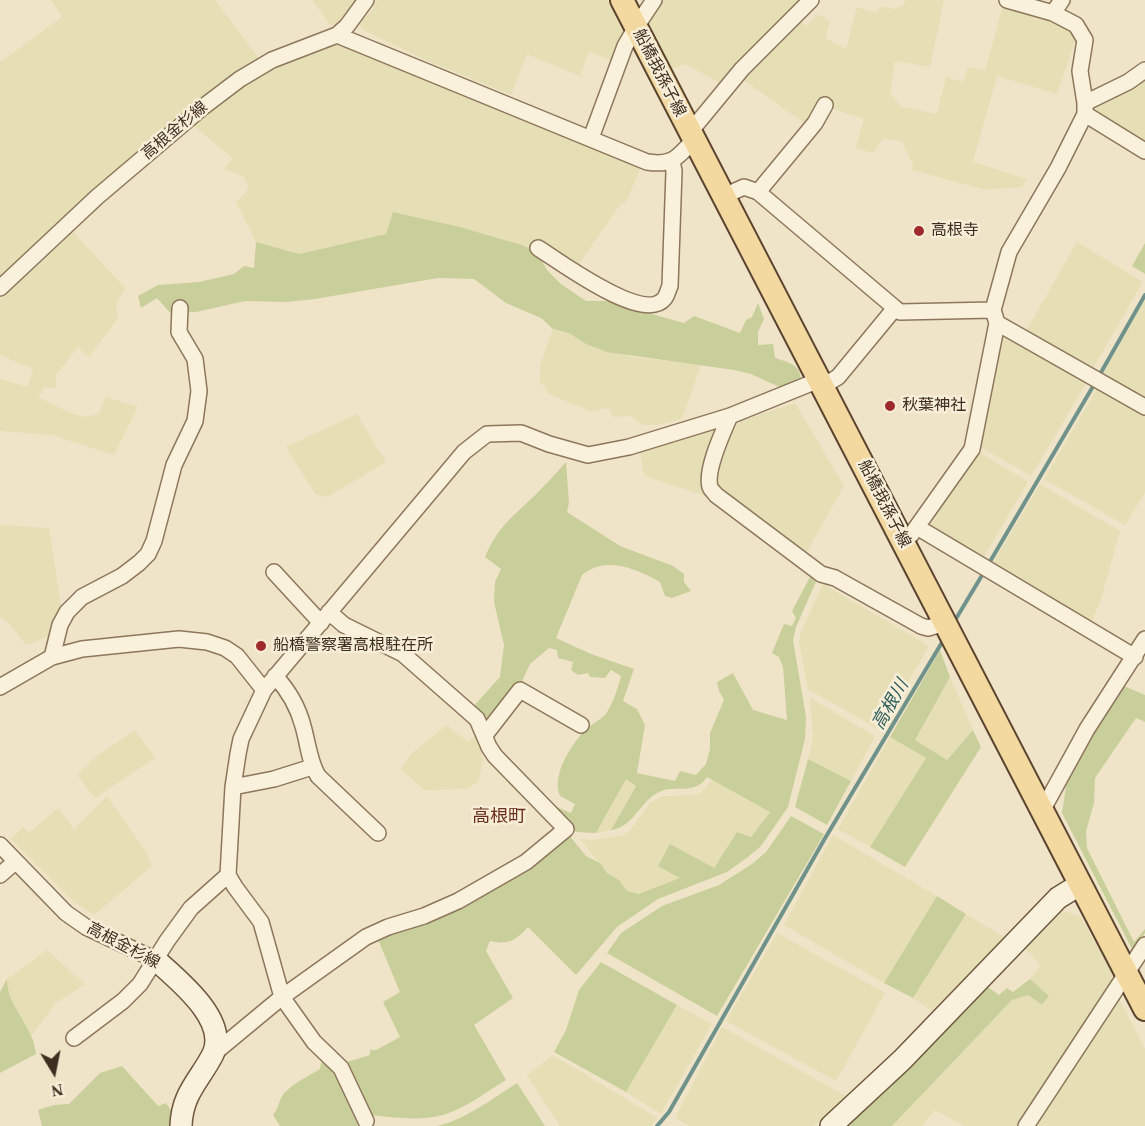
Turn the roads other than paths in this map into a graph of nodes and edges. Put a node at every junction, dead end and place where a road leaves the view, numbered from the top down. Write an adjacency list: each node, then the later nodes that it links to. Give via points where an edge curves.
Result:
1 (366, 0): 8 (street, 高根金杉線)
2 (622, 0): 7 (main road, 船橋我孫子線)
3 (654, 0): 7 (street)
4 (811, 0): 12 (street, via 742,69)
5 (1007, 0): 6 (street)
6 (1058, 6): 11 (street, via 1085,40 1080,71)
7 (636, 27): 12 (main road, 船橋我孫子線); 13 (street)
8 (337, 35): 13 (street); 19 (street, 高根金杉線, via 272,60 240,79 131,168)
9 (1145, 70): 11 (street)
10 (825, 105): 16 (street)
11 (1085, 109): 14 (street); 22 (street, via 1058,168 1009,252)
12 (692, 136): 15 (street); 17 (main road, 船橋我孫子線)
13 (591, 138): 15 (street, via 648,162)
14 (1145, 150)
15 (672, 161): 18 (street, via 670,286 664,299 644,306 620,299)
16 (759, 192): 17 (street, via 744,187); 21 (street)
17 (724, 196): 23 (main road, 船橋我孫子線)
18 (538, 248)
19 (0, 288)
20 (180, 308): 31 (street, via 179,332 195,359 199,391 195,421 174,465 154,541 140,563 71,607 60,625)
21 (895, 308): 22 (street, via 900,312); 23 (street, via 838,377)
22 (995, 316): 24 (street); 26 (street, via 972,448)
23 (821, 383): 25 (street); 26 (main road, 船橋我孫子線)
24 (1145, 406)
25 (730, 416): 28 (street, via 629,447 588,455 520,433 487,434 464,452); 29 (street, via 710,477 716,495 821,574 921,626)
26 (911, 536): 29 (main road, 船橋我孫子線); 32 (street, via 986,568)
27 (274, 572): 28 (street)
28 (325, 618): 33 (street); 37 (street, via 404,654 477,719)
29 (945, 623): 40 (main road, 船橋我孫子線)
30 (1145, 639): 32 (street)
31 (52, 657): 34 (street); 35 (street, via 82,649 168,640 207,642 237,656)
32 (1135, 657): 40 (street, via 1087,729)
33 (275, 676): 35 (street); 38 (street, via 294,700)
34 (0, 687)
35 (264, 690): 39 (street, via 241,739)
36 (581, 725): 37 (street, via 520,690)
37 (485, 735): 50 (street, via 495,756 566,829 526,862 458,901 366,937)
38 (312, 767): 39 (street, via 274,780); 41 (street)
39 (234, 787): 45 (street)
40 (1042, 811): 46 (main road, 船橋我孫子線)
41 (378, 833)
42 (0, 845): 43 (street, 高根金杉線)
43 (15, 862): 44 (street); 48 (street, 高根金杉線, via 66,913 106,938)
44 (0, 875)
45 (228, 875): 48 (street, via 192,908); 50 (street, via 261,922)
46 (1079, 885): 49 (main road, 船橋我孫子線); 56 (street, via 1058,898 902,1060)
47 (1145, 945): 49 (street)
48 (156, 960): 52 (street, via 140,984); 53 (street, 高根金杉線, via 210,1017 215,1033)
49 (1126, 973): 51 (main road, 船橋我孫子線); 57 (street)
50 (282, 997): 53 (street); 54 (street, via 314,1042 341,1068)
51 (1145, 1009)
52 (74, 1038)
53 (212, 1055): 55 (street, via 189,1091)
54 (366, 1121)
55 (180, 1126)
56 (831, 1126)
57 (1026, 1126)

